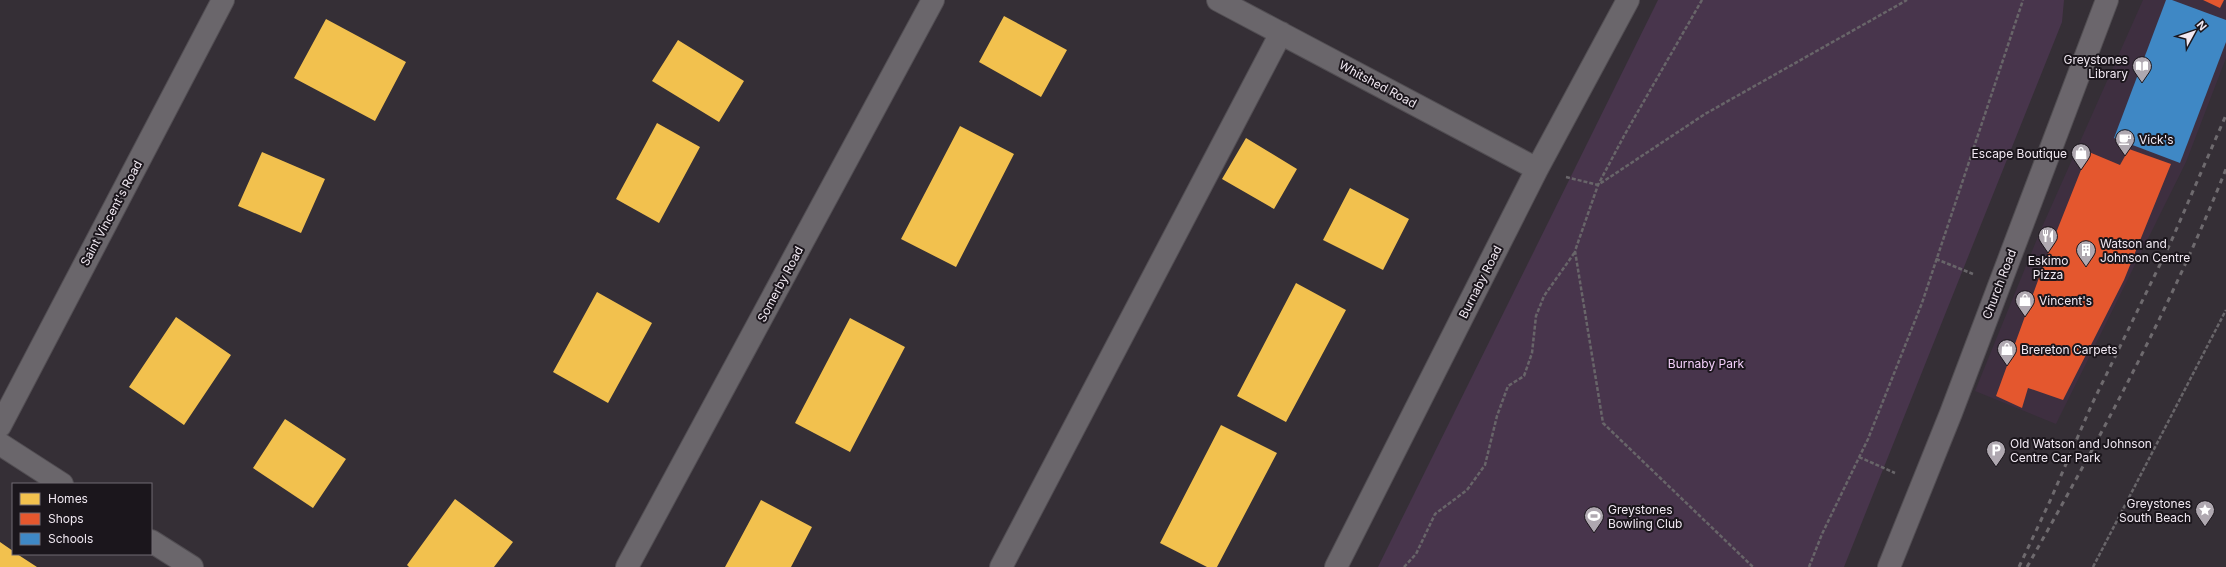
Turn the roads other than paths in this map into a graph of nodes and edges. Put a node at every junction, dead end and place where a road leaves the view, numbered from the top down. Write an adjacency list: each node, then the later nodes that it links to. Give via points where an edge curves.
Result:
1 (223, 0): 8 (street, Saint Vincent's Road)
2 (933, 0): 13 (street, Somerby Road)
3 (1218, 0): 6 (street, Whitshed Road)
4 (1628, 0): 7 (street, Burnaby Road)
5 (2107, 0): 16 (main road, Church Road, via 1951,413)
6 (1282, 33): 7 (street, Whitshed Road); 14 (street)
7 (1537, 169): 15 (street, Burnaby Road)
8 (0, 426)
9 (0, 444): 10 (street)
10 (60, 483)
11 (152, 542): 12 (street)
12 (192, 567)
13 (628, 567)
14 (1001, 567)
15 (1336, 567)
16 (1889, 567)

